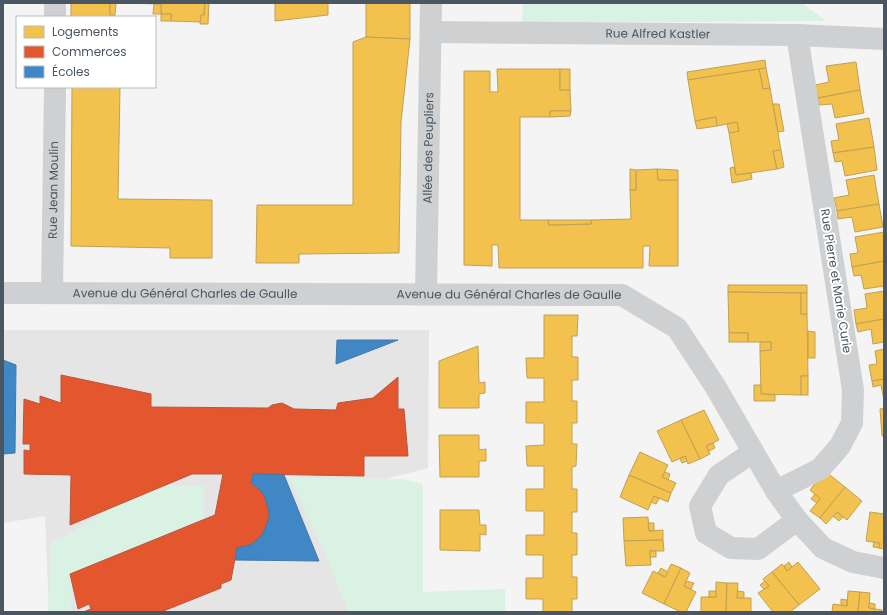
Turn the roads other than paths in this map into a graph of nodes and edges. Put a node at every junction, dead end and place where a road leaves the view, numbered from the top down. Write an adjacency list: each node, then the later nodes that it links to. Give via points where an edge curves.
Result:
1 (55, 3): 3 (street)
2 (431, 3): 4 (street, Allée des Peupliers)
3 (55, 16)
4 (432, 32): 5 (street, Rue Alfred Kastler); 10 (street, Allée des Peupliers)
5 (797, 35): 6 (street, Rue Alfred Kastler); 12 (street, Rue Pierre et Marie Curie, via 853,390 852,423 840,446 820,469)
6 (884, 39)
7 (55, 88): 8 (street, Rue Jean Moulin)
8 (52, 292): 9 (street, Avenue du Général Charles de Gaulle); 10 (street, Avenue du Général Charles de Gaulle)
9 (3, 293)
10 (426, 293): 11 (street, Avenue du Général Charles de Gaulle, via 622,295 677,328 715,386)
11 (753, 452): 12 (street, Avenue du Général Charles de Gaulle); 13 (street, via 719,475 700,506 706,533 731,548 758,549)
12 (776, 491): 13 (street, Avenue du Général Charles de Gaulle)
13 (797, 520): 14 (street, Avenue du Général Charles de Gaulle, via 823,548 852,562)
14 (884, 568)

